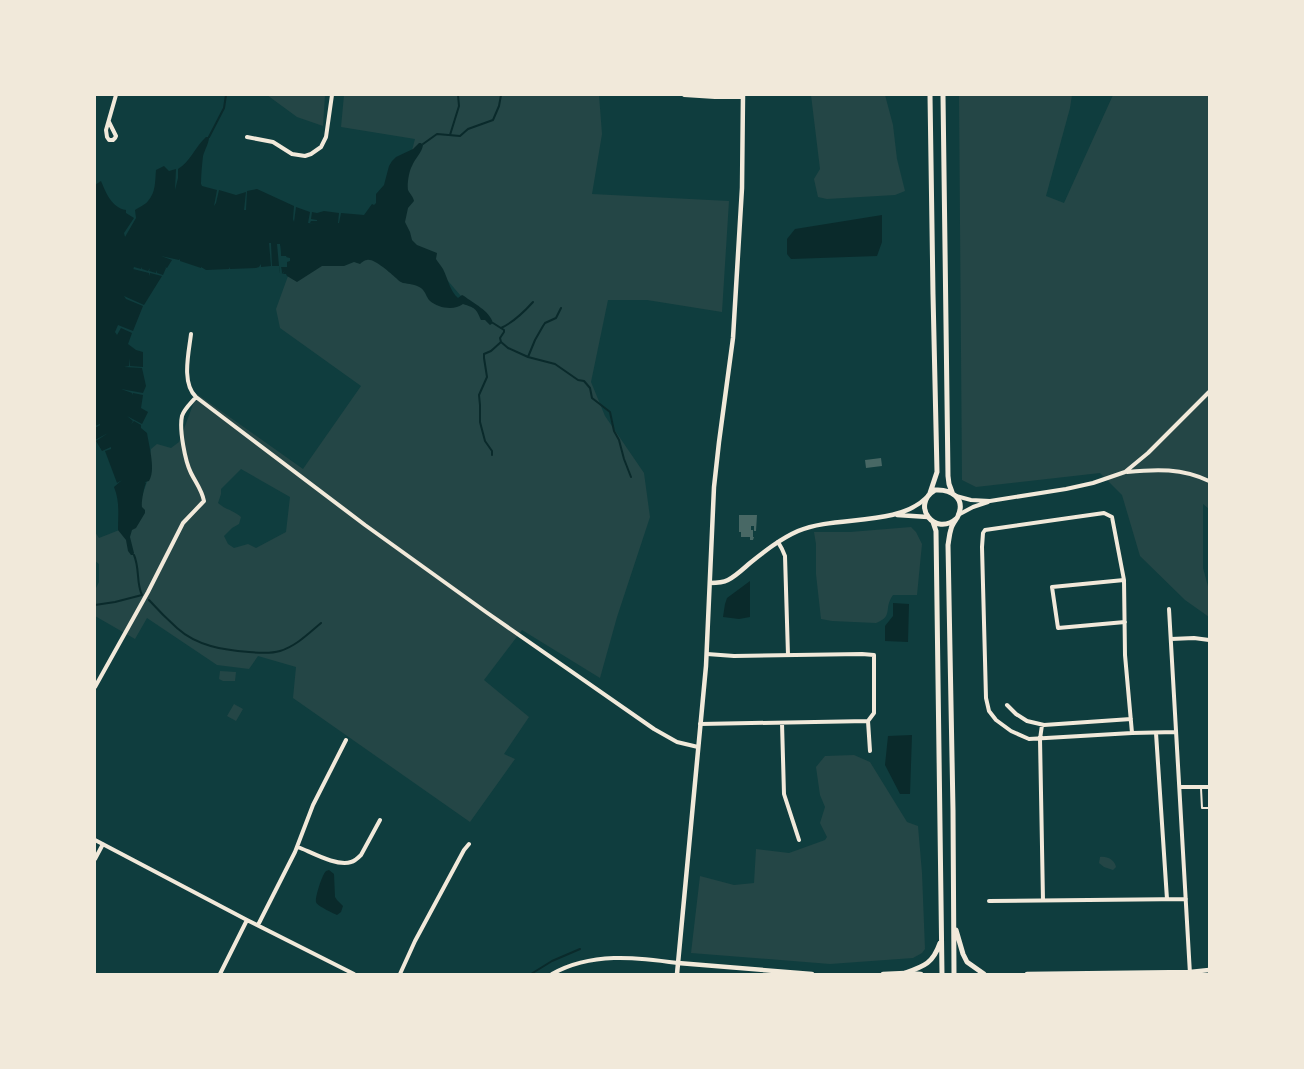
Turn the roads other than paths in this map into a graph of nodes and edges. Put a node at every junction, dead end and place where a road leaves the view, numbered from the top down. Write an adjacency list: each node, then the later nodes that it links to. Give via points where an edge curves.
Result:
1 (116, 95): 7 (street)
2 (332, 95): 8 (street, via 326,137 321,147 311,154 298,156 273,142)
3 (684, 95): 6 (street)
4 (930, 95): 15 (main road, via 937,472)
5 (943, 95): 14 (main road, via 948,476)
6 (743, 96): 23 (street, via 742,188 733,338 717,461)
7 (109, 122)
8 (247, 137)
9 (191, 334): 11 (street, via 188,379)
10 (1209, 392): 12 (street)
11 (196, 397): 30 (street, via 183,413 182,426 188,465 202,490 204,501 183,523); 42 (street, via 486,612 654,729 677,742)
12 (1125, 472): 13 (street, via 1178,471); 16 (street, via 1066,489)
13 (1209, 480)
14 (954, 494): 15 (main road, via 935,490); 16 (street, via 971,500); 18 (main road, via 960,502)
15 (928, 497): 17 (street, via 919,505); 19 (main road, via 924,509)
16 (990, 501): 18 (street)
17 (896, 515): 19 (street); 21 (street, via 808,528)
18 (957, 516): 20 (main road, via 948,524); 60 (main road, via 948,545)
19 (928, 517): 20 (main road)
20 (933, 522): 62 (main road, via 936,530)
21 (778, 542): 23 (street, via 729,579); 29 (street, via 784,556)
22 (1124, 580): 25 (street); 25 (street, via 1052,587 1058,628); 40 (street, via 1112,517 1104,513 985,530 983,533 985,689 989,711 1011,731 1030,739)
23 (710, 583): 28 (street)
24 (1169, 609): 26 (street)
25 (1125, 622): 32 (street)
26 (1171, 639): 27 (street); 37 (street)
27 (1209, 640)
28 (707, 654): 29 (street); 34 (street)
29 (788, 655): 33 (street, via 874,656 874,713)
30 (95, 687)
31 (1007, 705): 36 (street, via 1023,718)
32 (1131, 719): 36 (street); 38 (street)
33 (868, 721): 35 (street); 43 (street)
34 (700, 724): 35 (street); 42 (street)
35 (782, 724): 50 (street, via 784,794)
36 (1042, 725): 40 (street)
37 (1176, 732): 39 (street); 44 (street)
38 (1132, 733): 39 (street); 40 (street)
39 (1156, 733): 56 (street)
40 (1040, 739): 57 (street)
41 (346, 740): 53 (street, via 313,805)
42 (698, 747): 63 (street)
43 (870, 752)
44 (1180, 787): 45 (street); 55 (street)
45 (1201, 787): 46 (street); 47 (lane, via 1202,808)
46 (1209, 787)
47 (1209, 808)
48 (380, 820): 53 (street, via 361,855 350,863 338,862)
49 (95, 840): 51 (street)
50 (799, 840)
51 (103, 844): 54 (street); 59 (street)
52 (468, 844): 71 (street)
53 (298, 846): 61 (street)
54 (95, 859)
55 (1186, 898): 56 (street); 68 (street)
56 (1167, 899): 57 (street)
57 (1044, 900): 58 (street)
58 (988, 901)
59 (247, 920): 61 (street); 69 (street)
60 (954, 923): 78 (main road); 79 (main road, via 967,962)
61 (258, 925): 70 (street)
62 (942, 937): 66 (main road, via 937,953 929,963); 77 (main road)
63 (678, 963): 65 (street); 72 (street, via 598,958); 73 (street)
64 (1209, 970): 68 (street)
65 (790, 973): 74 (street)
66 (908, 973): 75 (street); 76 (street)
67 (1099, 973): 68 (street); 81 (street)
68 (1190, 973)
69 (220, 974)
70 (354, 974)
71 (400, 974)
72 (552, 974)
73 (677, 974)
74 (812, 974)
75 (883, 974)
76 (921, 974)
77 (942, 974)
78 (954, 974)
79 (984, 974)
80 (1026, 974): 81 (street)
81 (1087, 974)

